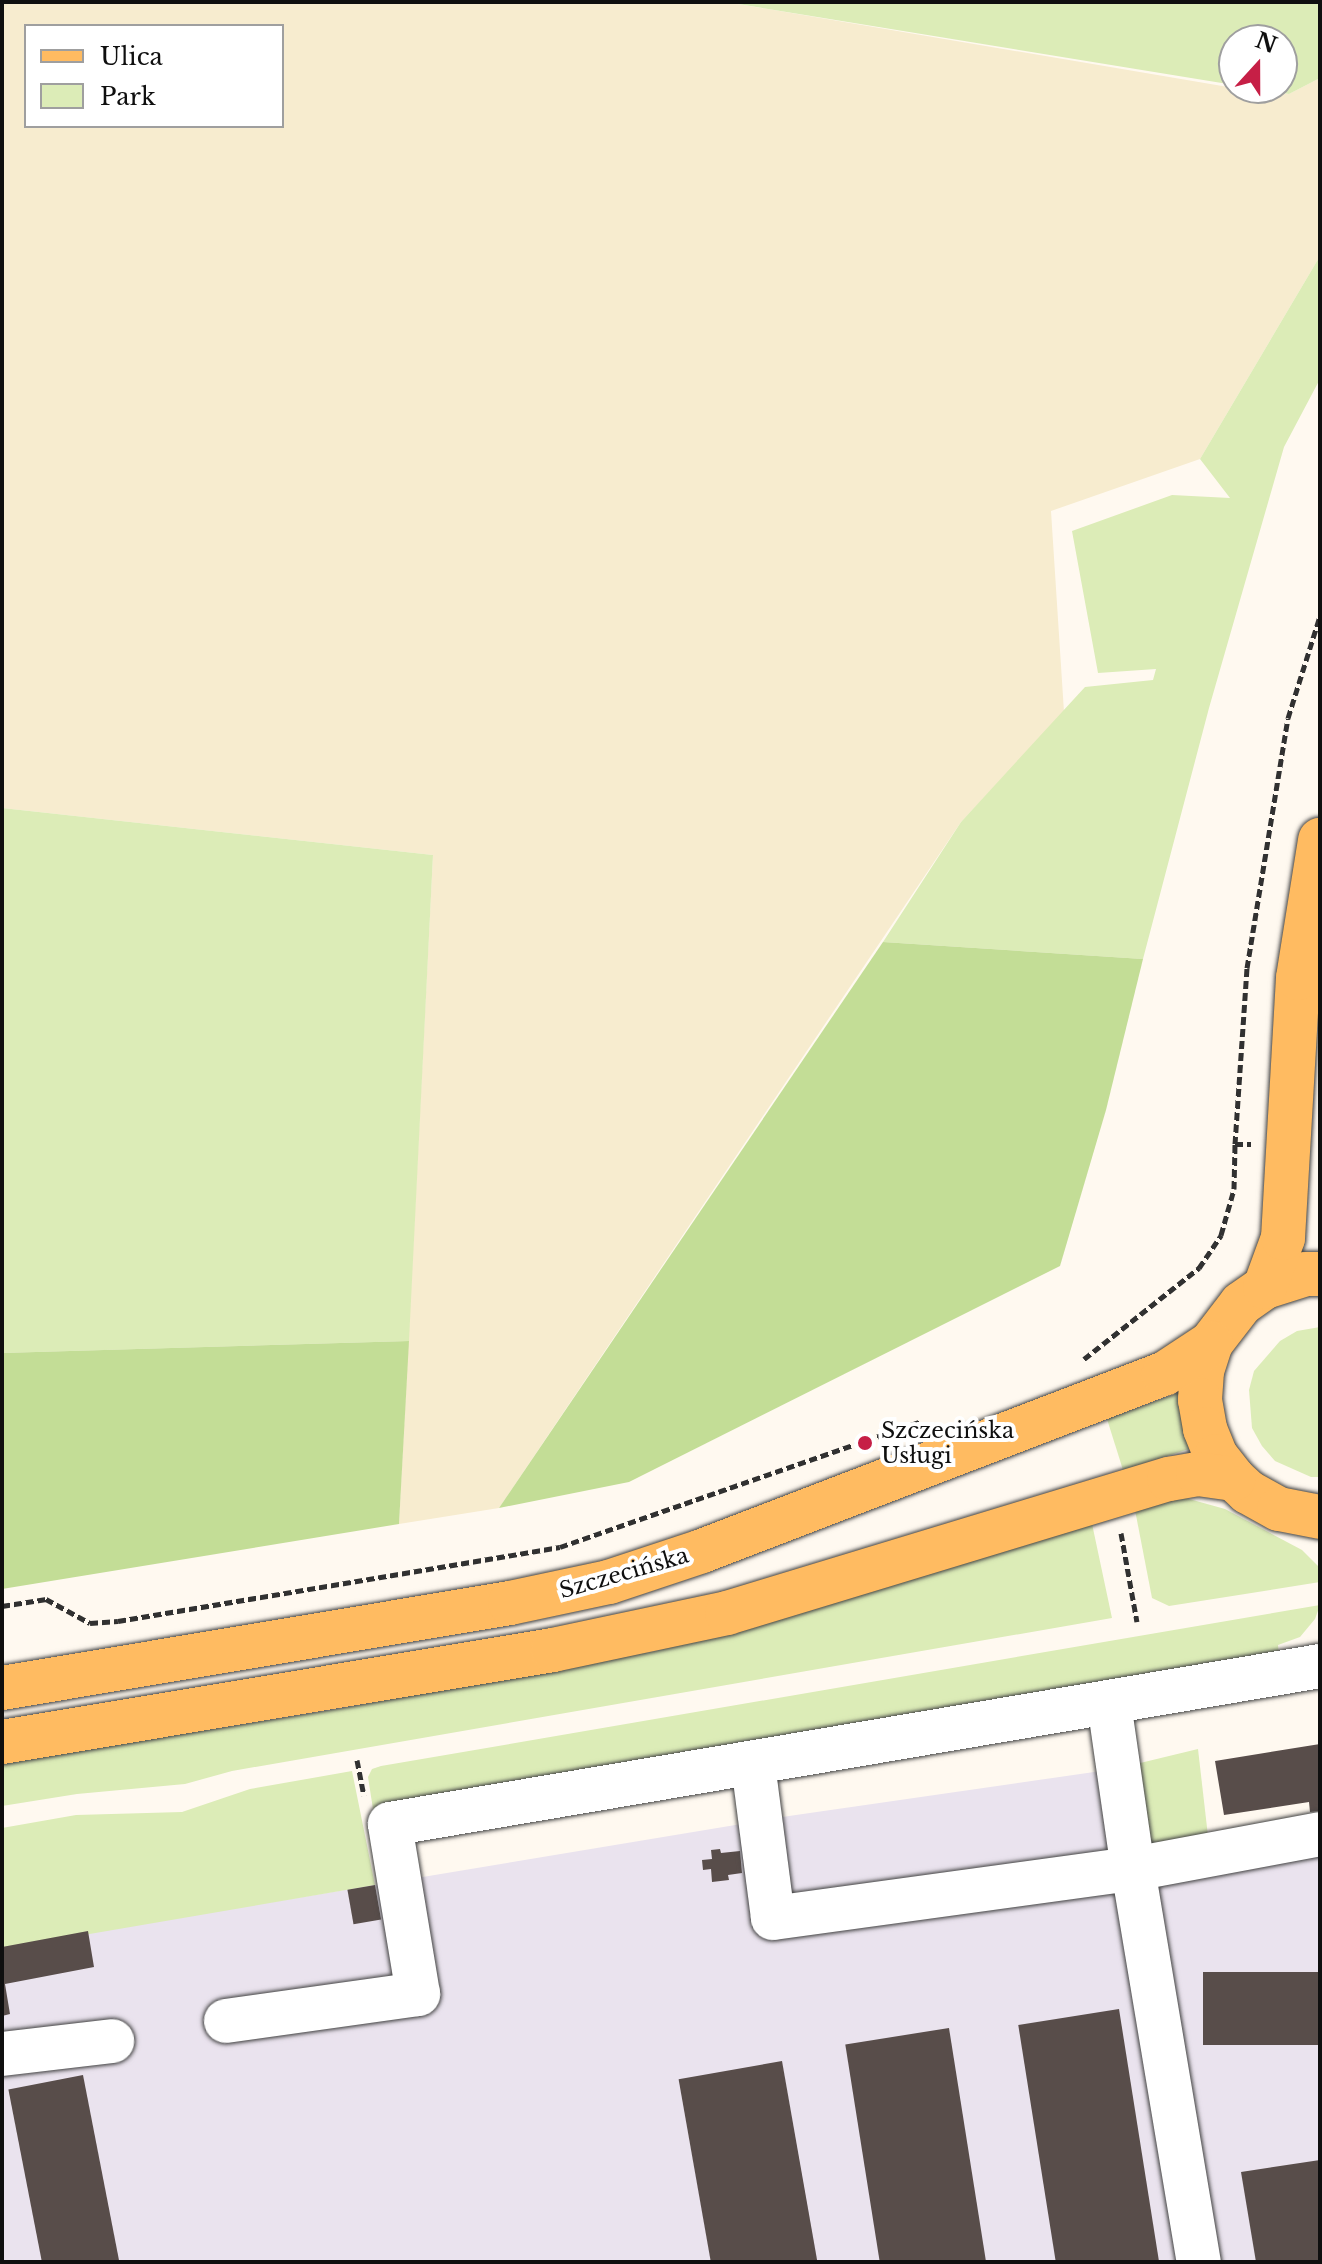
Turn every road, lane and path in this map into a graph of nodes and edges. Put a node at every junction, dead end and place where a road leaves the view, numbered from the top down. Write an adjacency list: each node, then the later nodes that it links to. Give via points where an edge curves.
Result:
1 (1320, 616): 3 (path, via 1288,718 1247,968)
2 (1320, 840): 5 (main road, via 1298,978 1283,1238)
3 (1235, 1144)
4 (1320, 1274): 5 (main road)
5 (1265, 1287): 6 (main road, via 1241,1304)
6 (1211, 1343): 8 (main road, via 1200,1400 1216,1456); 12 (main road, Szczecińska, via 1164,1374 609,1582)
7 (928, 1419): 10 (path, via 560,1547 118,1621 90,1623 46,1599)
8 (1234, 1479): 9 (main road, via 1279,1509); 14 (main road, via 1198,1474 1169,1479 727,1613 553,1650)
9 (1320, 1517)
10 (2, 1606)
11 (1320, 1666): 13 (lane)
12 (2, 1688)
13 (1109, 1703): 15 (lane); 17 (lane)
14 (2, 1742)
15 (753, 1764): 17 (lane, via 773,1918); 18 (lane, via 390,1824 418,1994)
16 (1320, 1834): 17 (lane)
17 (1133, 1869): 21 (lane)
18 (226, 2021)
19 (112, 2041): 20 (lane)
20 (2, 2054)
21 (1199, 2262)

